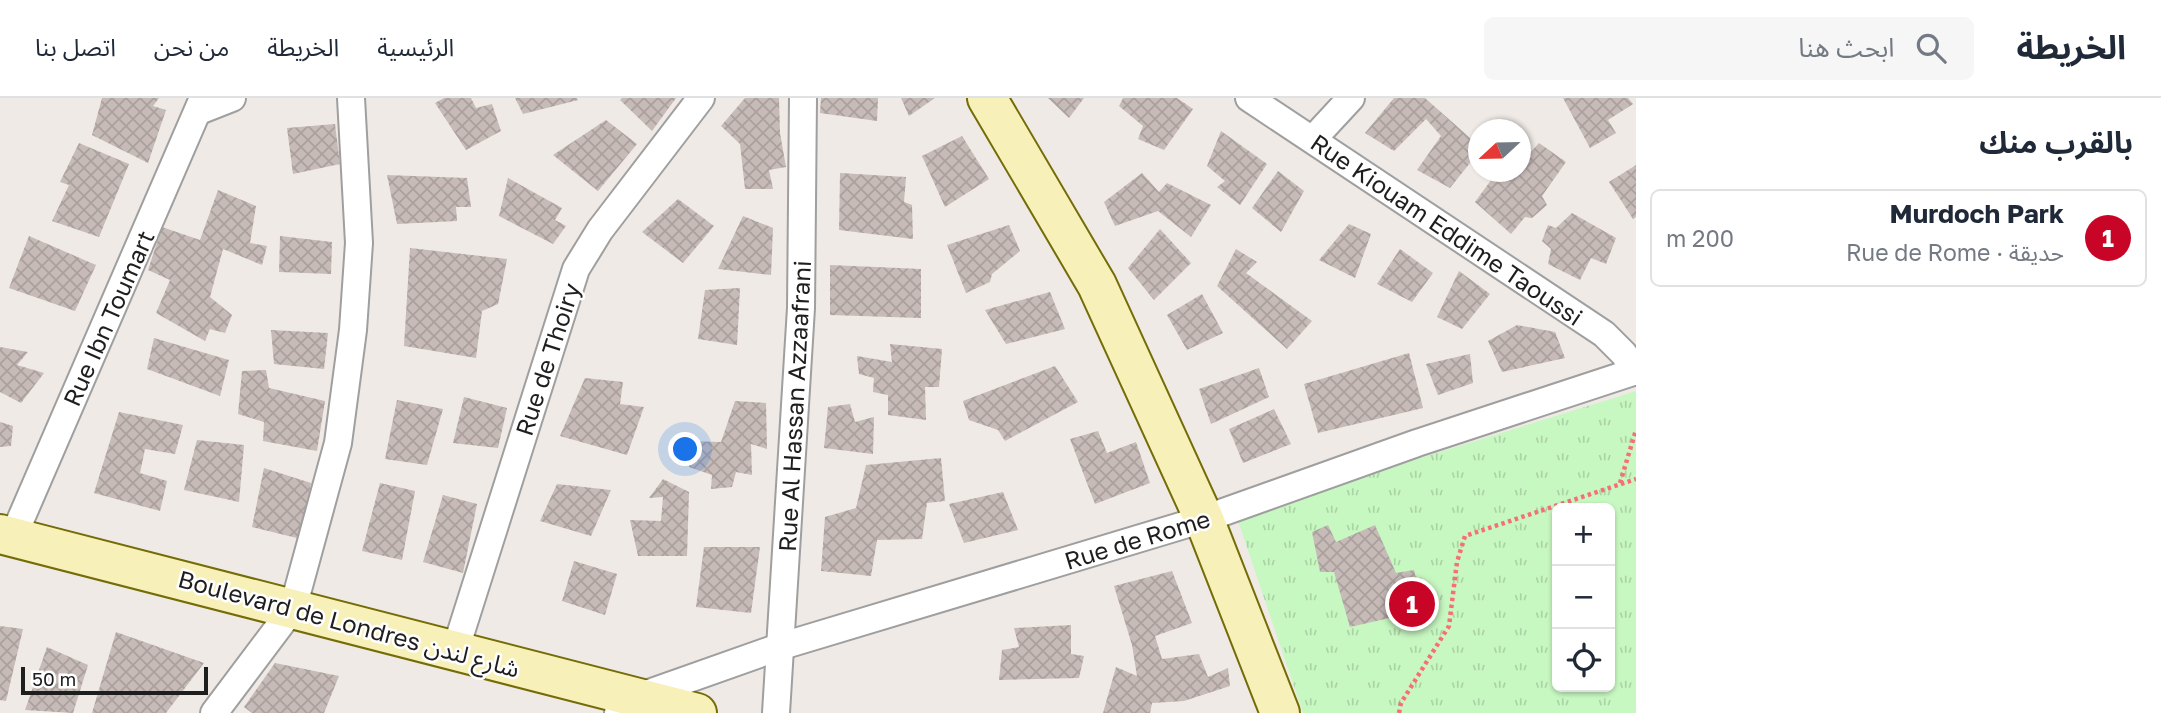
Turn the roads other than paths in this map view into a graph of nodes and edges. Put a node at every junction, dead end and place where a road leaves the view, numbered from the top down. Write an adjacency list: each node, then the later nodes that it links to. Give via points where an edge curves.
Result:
1 (232, 98): 8 (street)
2 (351, 98): 13 (street, via 359,243 346,396 338,443)
3 (701, 98): 15 (street, Rue de Thoiry, via 600,230 576,269)
4 (803, 98): 14 (street, Rue Al Hassan Azzaafrani, via 801,308)
5 (987, 98): 11 (street, via 1097,285)
6 (1249, 98): 9 (street, Rue Kiouam Eddime Taoussi)
7 (1351, 98): 9 (street)
8 (201, 104): 12 (street, Rue Ibn Toumart)
9 (1313, 139): 10 (street, Rue Kiouam Eddime Taoussi, via 1604,334)
10 (1635, 371): 11 (street, Rue de Rome)
11 (1204, 519): 14 (street, Rue de Rome); 20 (street)
12 (6, 536): 13 (street, Boulevard de Londres شارع لندن)
13 (293, 608): 15 (street, Boulevard de Londres شارع لندن); 17 (street)
14 (782, 646): 16 (street, Rue de Rome); 19 (street, Rue Al Hassan Azzaafrani)
15 (455, 651): 16 (street, Boulevard de Londres شارع لندن)
16 (627, 705): 18 (street, Boulevard de Londres شارع لندن)
17 (214, 713)
18 (697, 713)
19 (776, 713)
20 (1280, 713)

